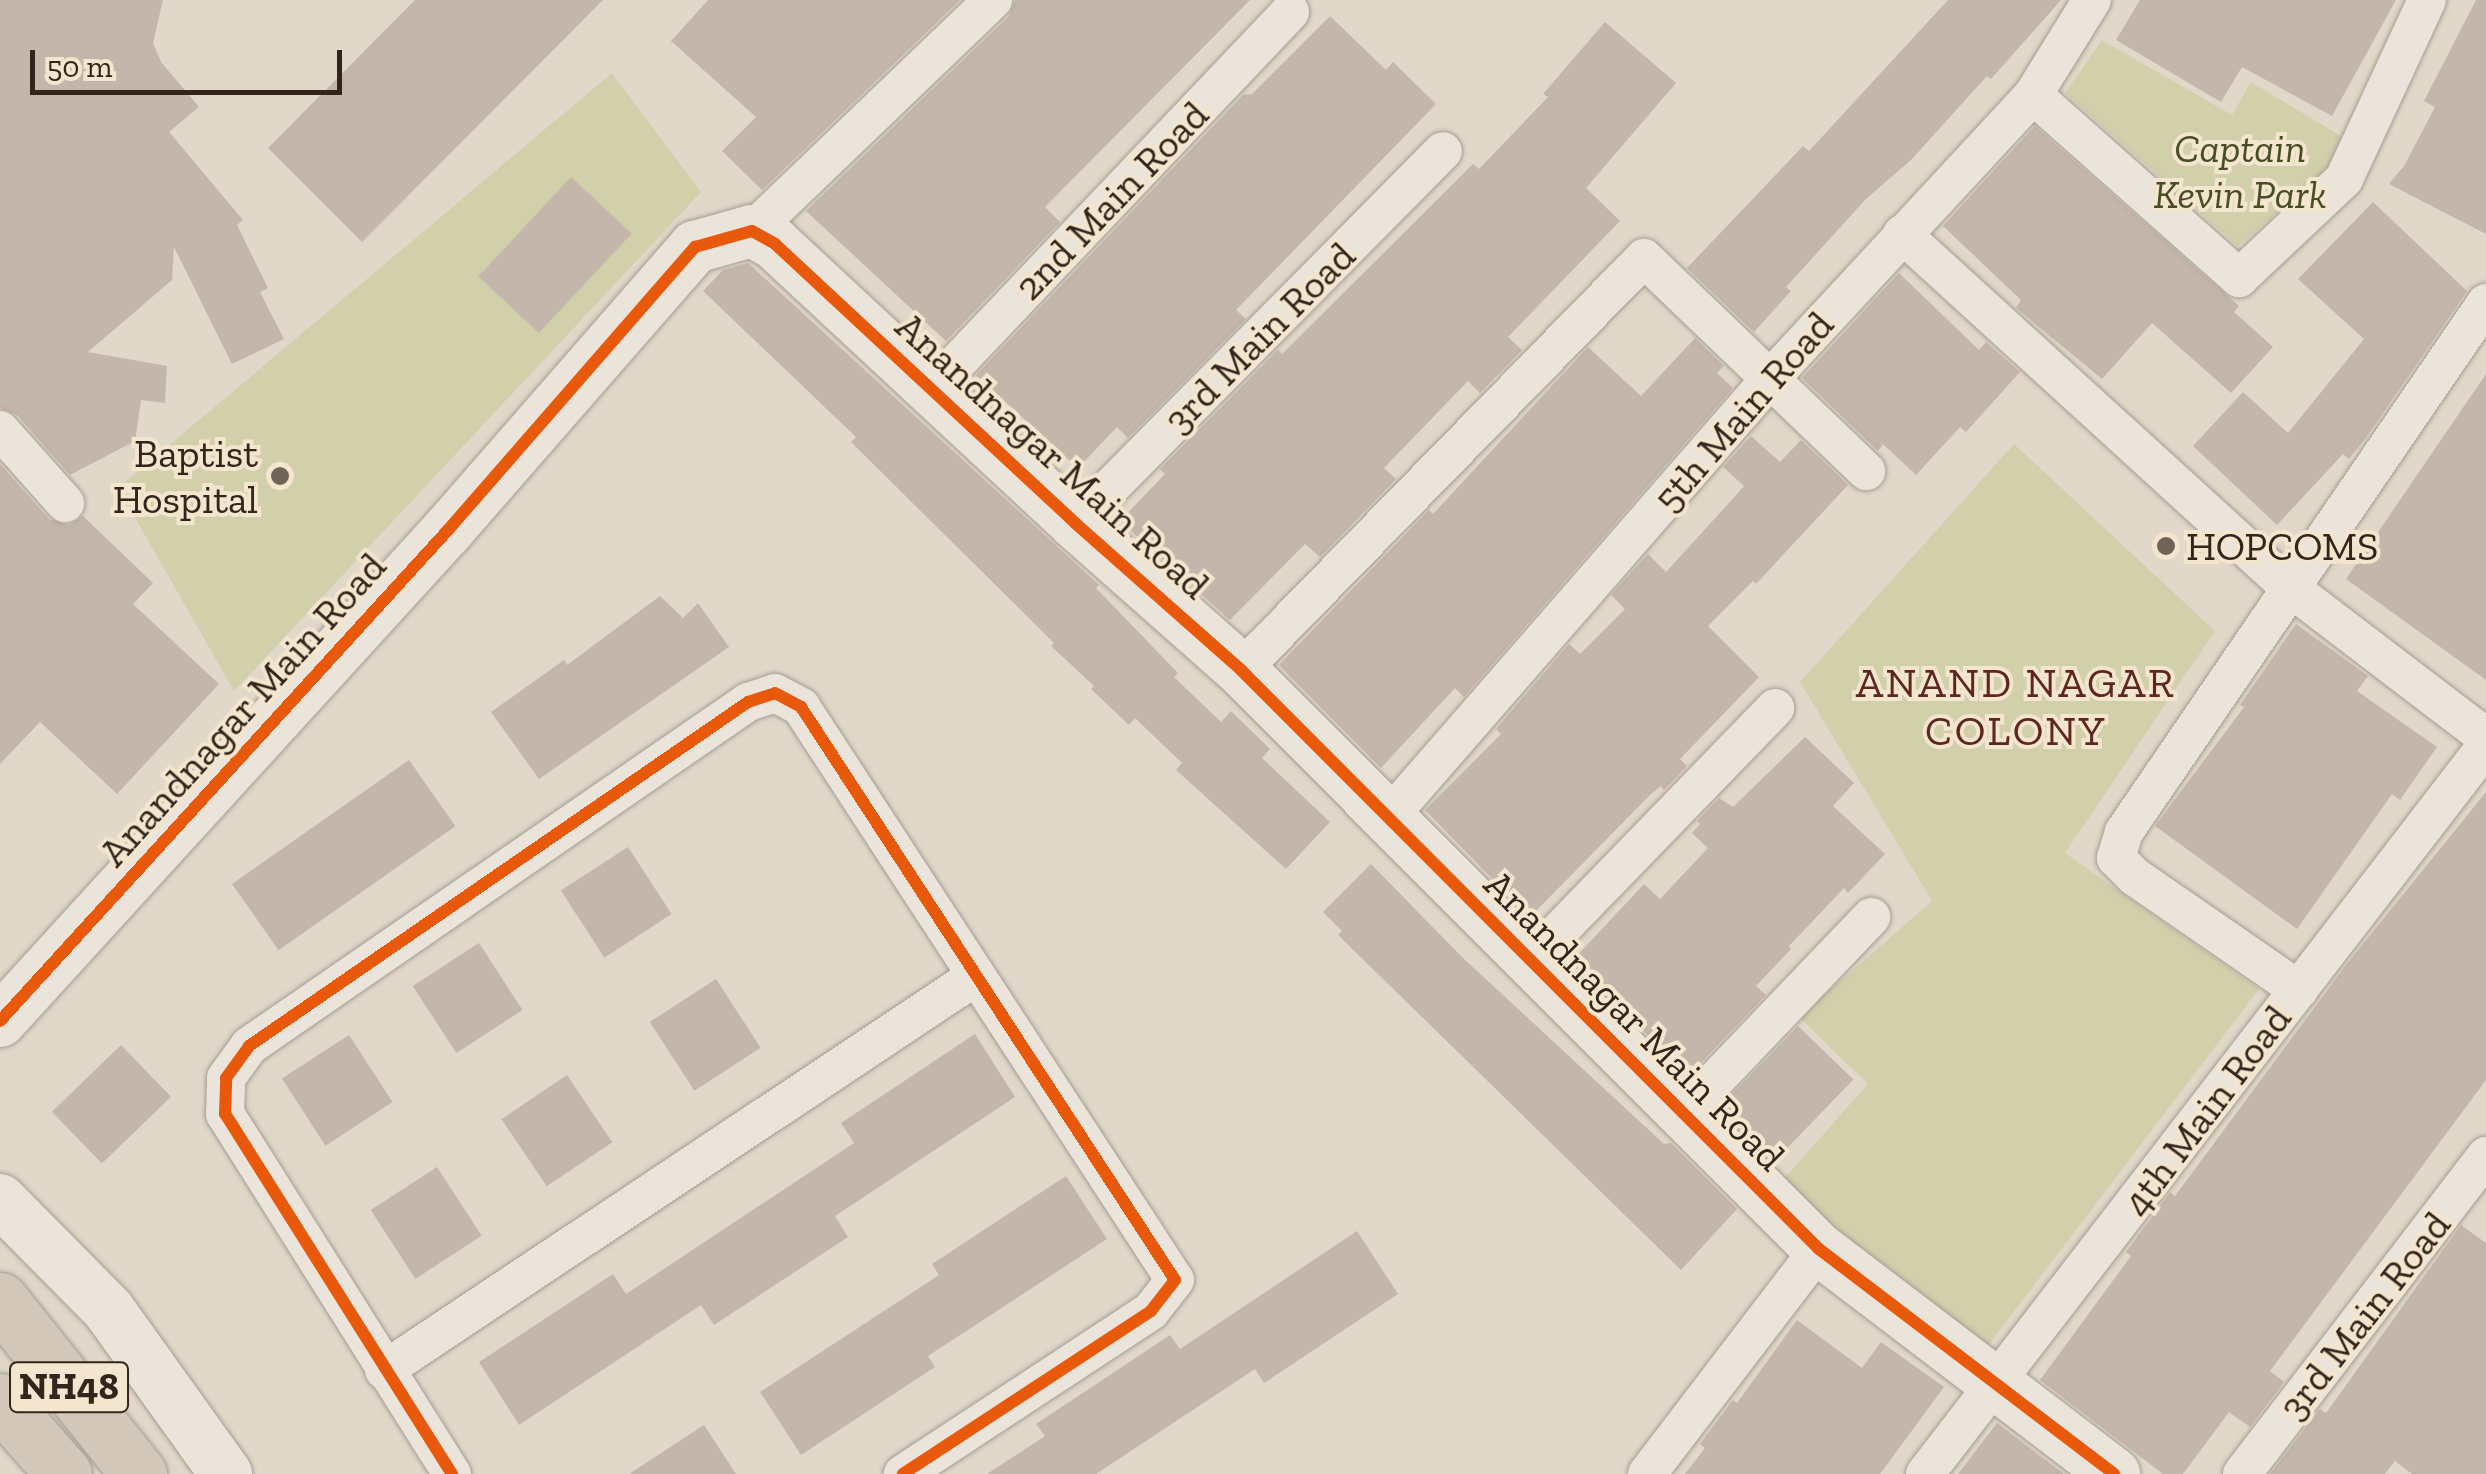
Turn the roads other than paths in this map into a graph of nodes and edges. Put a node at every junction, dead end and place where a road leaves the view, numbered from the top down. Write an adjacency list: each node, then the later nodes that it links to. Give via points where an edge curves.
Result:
1 (992, 0): 7 (street)
2 (2092, 0): 5 (street, 5th Main Road)
3 (2427, 0): 5 (street, via 2344,178 2238,278)
4 (1290, 12): 11 (street, 2nd Main Road)
5 (2033, 96): 8 (street, 5th Main Road)
6 (1443, 151): 15 (street, 3rd Main Road)
7 (752, 231): 11 (street, Anandnagar Main Road); 26 (street, Anandnagar Main Road, via 695,247)
8 (1902, 234): 10 (street, 5th Main Road); 16 (street)
9 (2486, 303): 16 (street)
10 (1770, 378): 13 (street); 17 (street, via 1644,258); 21 (street, 5th Main Road)
11 (932, 389): 15 (street, Anandnagar Main Road)
12 (0, 430): 14 (street)
13 (1866, 471)
14 (65, 504)
15 (1075, 523): 17 (street, Anandnagar Main Road)
16 (2289, 587): 19 (street); 25 (street, via 2124,832 2116,858)
17 (1241, 670): 21 (street, Anandnagar Main Road)
18 (1774, 708): 23 (street)
19 (2486, 737)
20 (2486, 746): 25 (street, 4th Main Road)
21 (1387, 819): 23 (street, Anandnagar Main Road)
22 (1872, 917): 27 (street)
23 (1531, 960): 27 (street, Anandnagar Main Road)
24 (975, 977): 32 (street); 32 (street, via 800,708 775,694 748,702 249,1046 226,1078 224,1114); 39 (street, via 1175,1280 1151,1311)
25 (2298, 990): 33 (street, 4th Main Road)
26 (0, 1021)
27 (1682, 1115): 30 (street, Anandnagar Main Road)
28 (2486, 1156): 43 (street, 3rd Main Road)
29 (0, 1200): 37 (street, via 108,1310)
30 (1819, 1249): 33 (street, Anandnagar Main Road); 40 (street)
31 (0, 1300): 36 (highway, NH48)
32 (384, 1370): 38 (street)
33 (1995, 1386): 41 (street, 4th Main Road); 42 (street, Anandnagar Main Road)
34 (0, 1400): 35 (highway, NH48)
35 (64, 1474)
36 (139, 1474)
37 (226, 1474)
38 (452, 1474)
39 (903, 1474)
40 (1647, 1474)
41 (1926, 1474)
42 (2114, 1474)
43 (2242, 1474)

